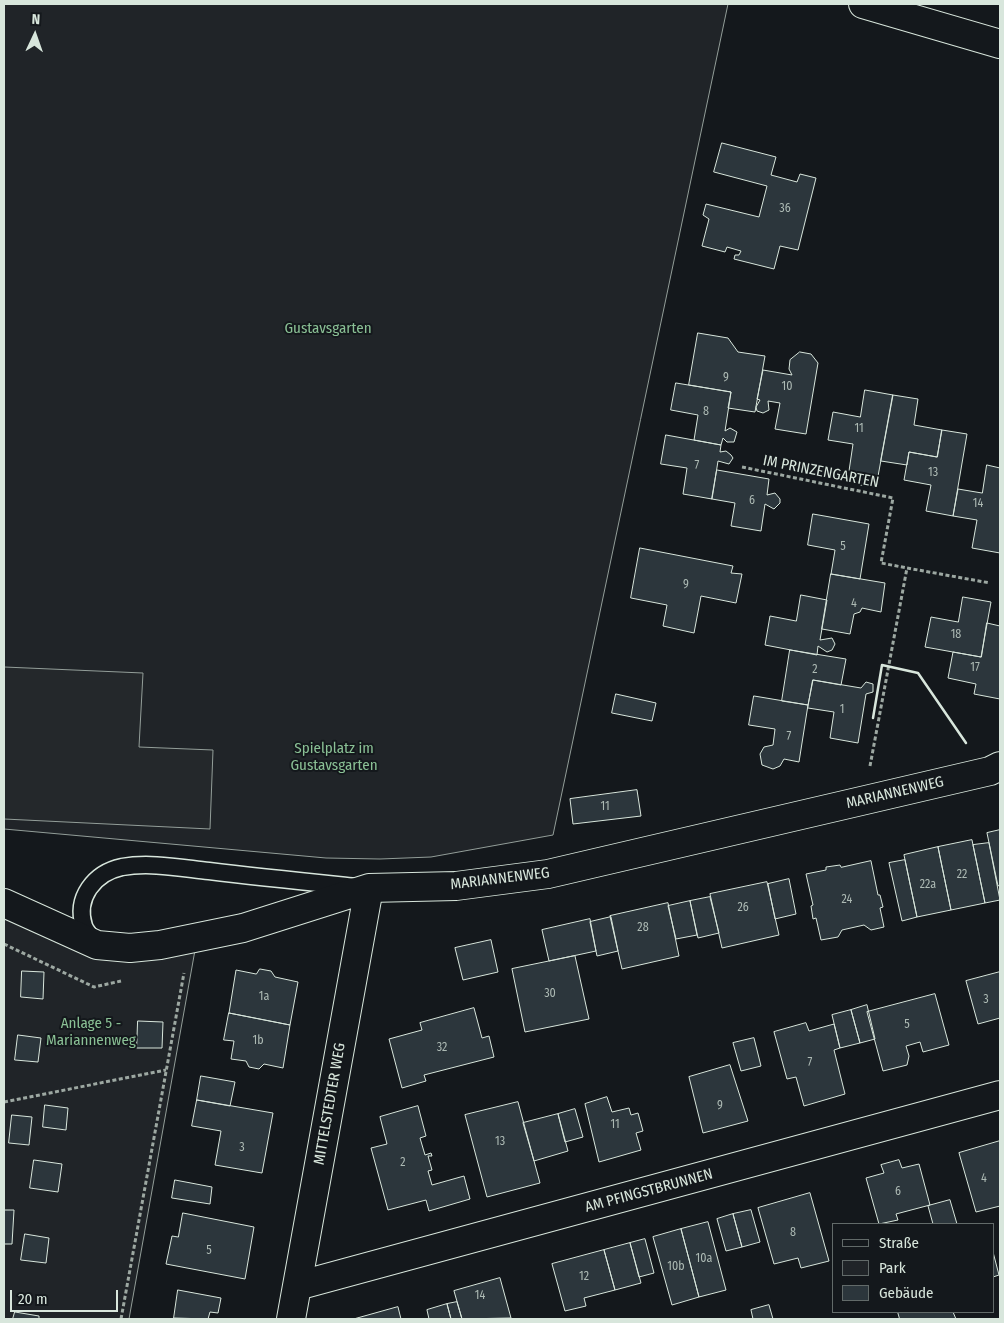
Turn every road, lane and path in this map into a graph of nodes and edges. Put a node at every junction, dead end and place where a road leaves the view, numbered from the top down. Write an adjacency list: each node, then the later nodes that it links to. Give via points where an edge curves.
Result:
1 (863, 4): 2 (street)
2 (1000, 44)
3 (742, 467): 4 (path, IM PRINZENGARTEN, via 893,498 881,563)
4 (907, 568): 5 (path, IM PRINZENGARTEN); 6 (path)
5 (990, 583)
6 (874, 743)
7 (1000, 766): 8 (street, MARIANNENWEG, via 548,874 456,886)
8 (369, 888): 11 (street, MARIANNENWEG, via 243,928 197,939 130,948); 11 (lane, via 169,867 121,867 103,874 84,896 84,928); 17 (street, MITTELSTEDTER WEG)
9 (4, 903): 11 (street, MARIANNENWEG)
10 (4, 944): 13 (path, via 94,987)
11 (97, 945)
12 (176, 970): 14 (path, via 185,968)
13 (130, 979)
14 (166, 1070): 16 (path); 18 (path)
15 (1000, 1095): 17 (street, AM PFINGSTBRUNNEN)
16 (4, 1102)
17 (297, 1286): 19 (street, MITTELSTEDTER WEG)
18 (121, 1319)
19 (291, 1319)

